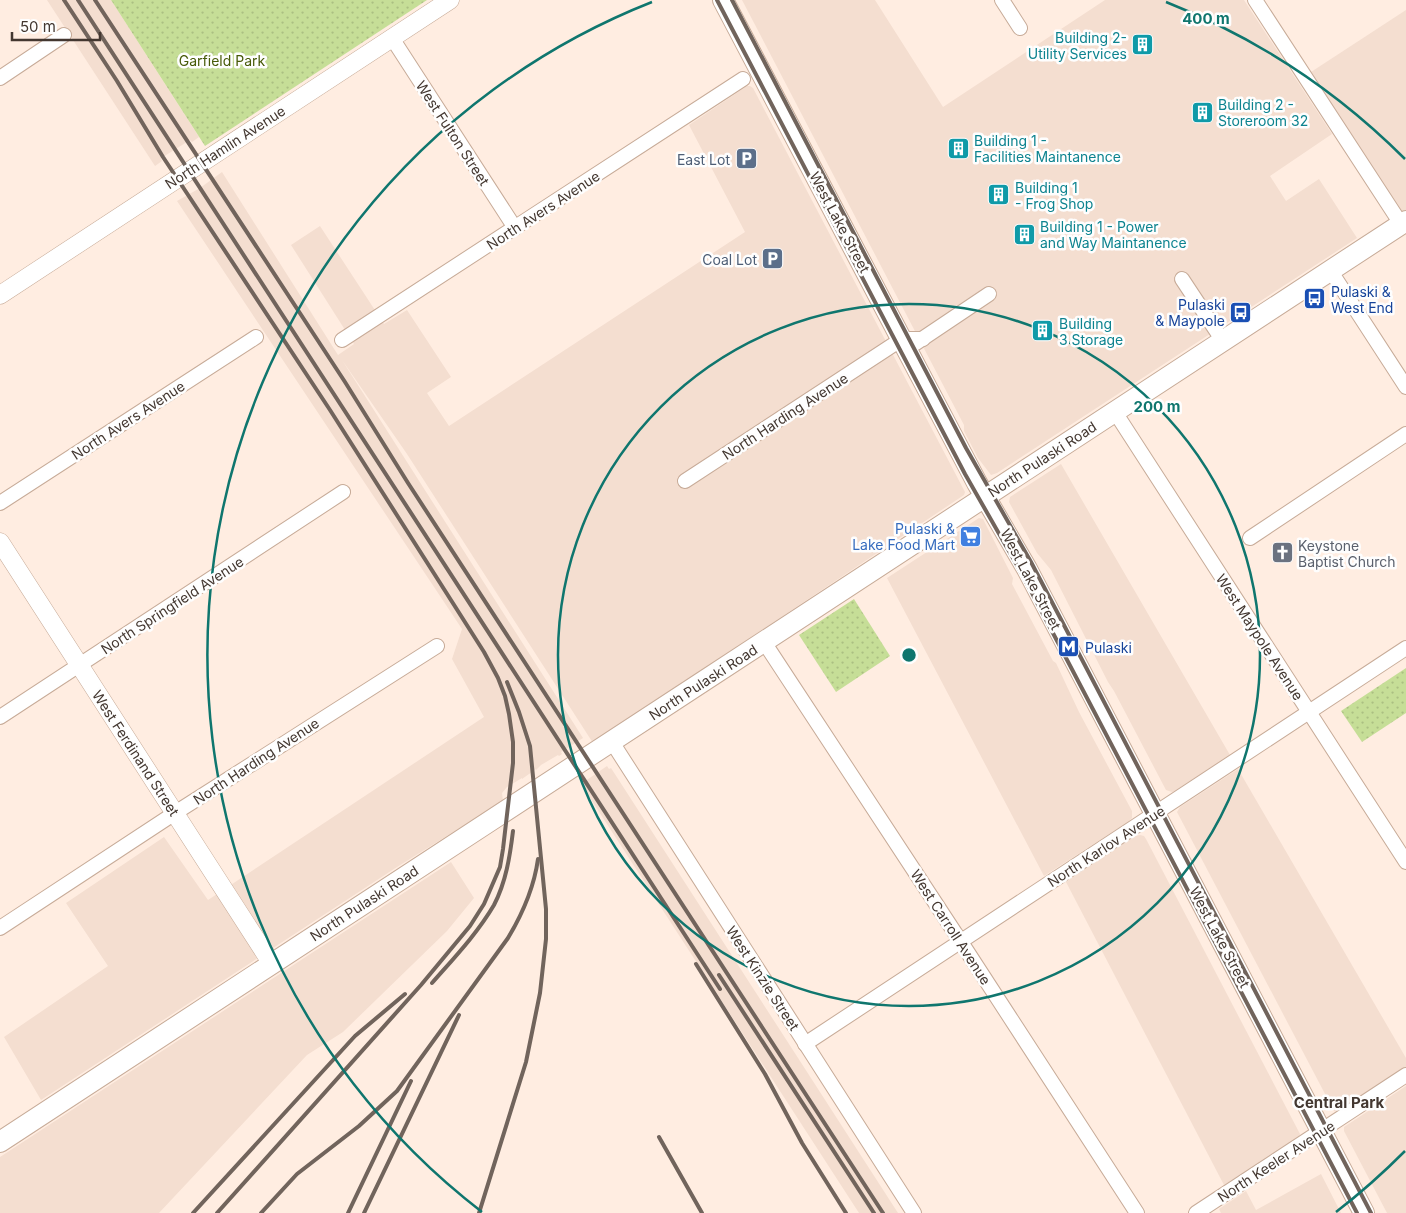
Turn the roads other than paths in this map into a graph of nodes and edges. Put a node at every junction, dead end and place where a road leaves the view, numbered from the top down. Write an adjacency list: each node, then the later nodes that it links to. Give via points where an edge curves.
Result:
1 (450, 0): 7 (street, North Hamlin Avenue)
2 (723, 0): 8 (main road, West Lake Street)
3 (1002, 0): 5 (street)
4 (1255, 0): 12 (street)
5 (1020, 28)
6 (64, 36): 9 (street)
7 (392, 38): 13 (street, West Fulton Street); 17 (street, North Hamlin Avenue)
8 (754, 60): 10 (street, North Avers Avenue); 11 (main road, West Lake Street)
9 (0, 78)
10 (743, 79): 11 (street); 13 (street, North Avers Avenue)
11 (765, 80): 21 (main road, West Lake Street)
12 (1404, 222): 14 (main road, North Pulaski Road)
13 (515, 228): 19 (street, North Avers Avenue)
14 (1330, 270): 20 (main road, North Pulaski Road); 22 (street)
15 (1182, 279): 20 (street)
16 (989, 294): 21 (street, North Harding Avenue)
17 (0, 295)
18 (256, 337): 28 (street, North Avers Avenue)
19 (342, 340)
20 (1223, 341): 23 (main road, North Pulaski Road)
21 (904, 344): 25 (street, North Harding Avenue); 27 (main road, West Lake Street)
22 (1406, 387)
23 (1115, 412): 27 (main road, North Pulaski Road); 35 (street, West Maypole Avenue)
24 (1406, 434): 29 (street)
25 (684, 481)
26 (344, 492): 34 (street, North Springfield Avenue)
27 (985, 496): 31 (main road, North Pulaski Road); 39 (main road, West Lake Street)
28 (0, 503)
29 (1250, 538)
30 (0, 542): 34 (street, West Ferdinand Street)
31 (764, 642): 37 (main road, North Pulaski Road); 42 (street, West Carroll Avenue)
32 (437, 646): 38 (street, North Harding Avenue)
33 (1406, 648): 35 (street, North Karlov Avenue)
34 (80, 665): 36 (street, North Springfield Avenue); 38 (street, West Ferdinand Street)
35 (1309, 712): 39 (street, North Karlov Avenue); 40 (street, West Maypole Avenue)
36 (0, 718)
37 (612, 742): 43 (main road, North Pulaski Road); 44 (street, West Kinzie Street)
38 (174, 813): 41 (street, North Harding Avenue); 43 (street, West Ferdinand Street)
39 (1155, 814): 42 (street, North Karlov Avenue); 46 (main road, West Lake Street)
40 (1406, 862)
41 (0, 928)
42 (961, 942): 44 (street, North Karlov Avenue); 49 (street, West Carroll Avenue)
43 (272, 964): 47 (main road, North Pulaski Road)
44 (805, 1044): 48 (street, West Kinzie Street)
45 (1406, 1075): 46 (street, North Keeler Avenue)
46 (1321, 1131): 50 (street, North Keeler Avenue); 51 (main road, West Lake Street); 52 (main road, West Lake Street); 53 (main road, West Lake Street)
47 (0, 1142)
48 (914, 1213)
49 (1137, 1213)
50 (1196, 1213)
51 (1351, 1213)
52 (1364, 1213)
53 (1376, 1213)

